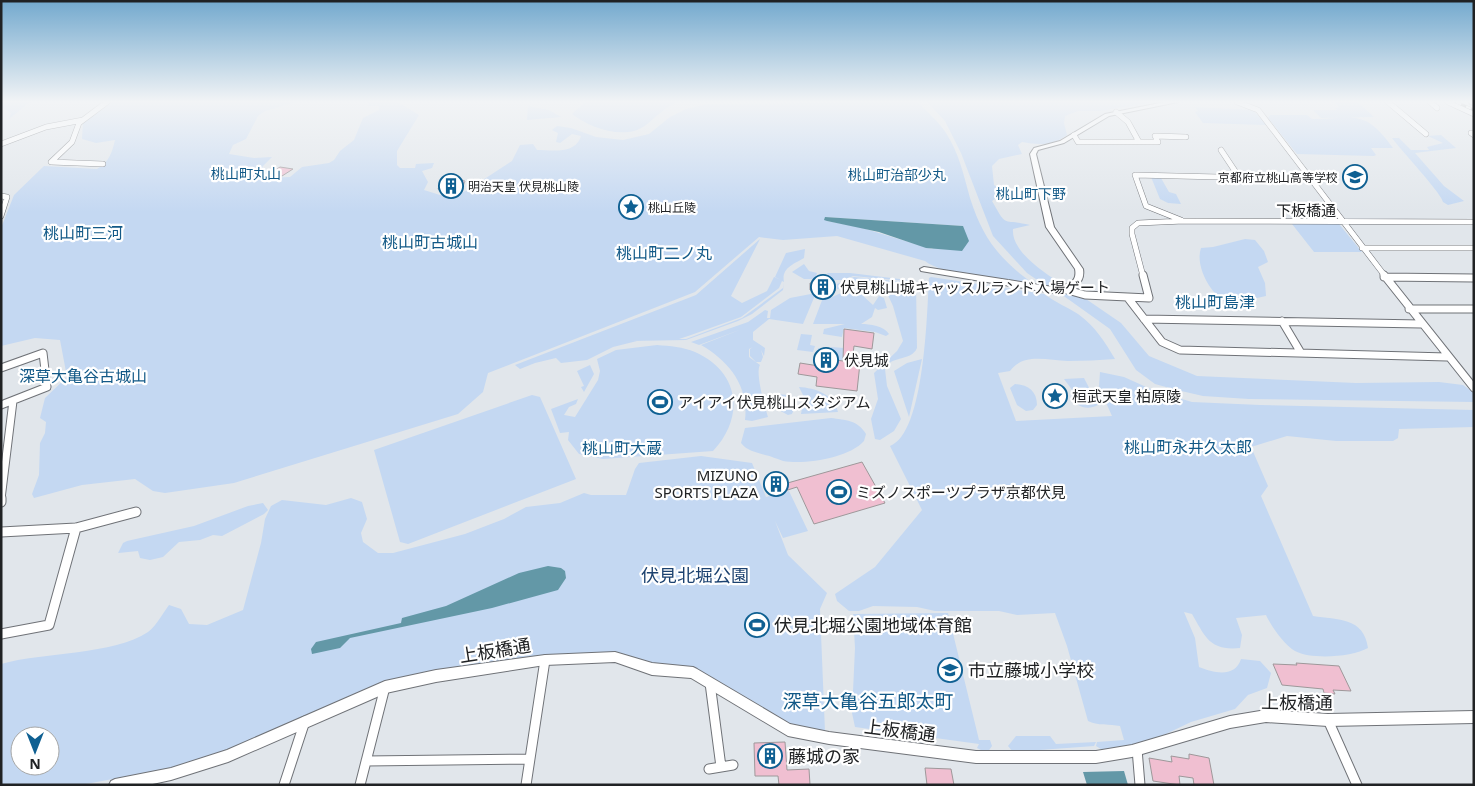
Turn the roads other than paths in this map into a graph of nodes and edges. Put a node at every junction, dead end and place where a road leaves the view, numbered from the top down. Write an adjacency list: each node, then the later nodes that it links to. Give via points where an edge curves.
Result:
1 (14, 139): 9 (street)
2 (73, 139): 11 (street, via 51,162)
3 (1068, 139): 24 (street, via 1036,149 1032,154 1047,219 1080,272 1076,284)
4 (1076, 139): 8 (street, via 1078,142)
5 (1137, 139): 8 (street)
6 (1156, 139): 8 (street, via 1158,142)
7 (1279, 139): 13 (street)
8 (1139, 142)
9 (1, 144)
10 (1222, 150): 12 (street)
11 (103, 164)
12 (1239, 178): 13 (street); 16 (street, via 1135,175 1146,206)
13 (1309, 179): 17 (street)
14 (1, 196): 15 (street, via 7,197 7,202)
15 (1, 216)
16 (1184, 221): 17 (street, 下板橋通); 25 (street, 下板橋通, via 1138,223 1132,228 1149,298)
17 (1342, 222): 18 (street, 下板橋通); 19 (street)
18 (1473, 222)
19 (1362, 248): 20 (street); 22 (street)
20 (1474, 248)
21 (924, 269): 24 (street, via 1028,287)
22 (1384, 277): 23 (street); 26 (street)
23 (1474, 278)
24 (1064, 289): 25 (street, via 1085,295)
25 (1128, 298): 28 (street)
26 (1409, 309): 27 (street); 30 (street)
27 (1474, 309)
28 (1144, 319): 29 (street); 31 (street, via 1162,342 1180,350)
29 (1282, 321): 30 (street); 31 (street)
30 (1421, 324): 32 (street)
31 (1302, 353): 32 (street)
32 (1447, 357): 34 (street)
33 (1, 368): 35 (street, via 43,353 47,387)
34 (1474, 388)
35 (13, 401): 36 (street); 37 (street)
36 (1, 405)
37 (1, 502)
38 (136, 512): 39 (street)
39 (76, 528): 40 (street); 41 (street, via 49,625)
40 (1, 532)
41 (1, 634)
42 (545, 660): 43 (street, 上板橋通, via 615,657 652,669 693,673); 44 (street, 上板橋通); 49 (street)
43 (710, 683): 48 (street, 上板橋通, via 788,730 829,738 976,758 1096,757); 52 (street)
44 (385, 687): 47 (street, 上板橋通); 50 (street)
45 (1474, 717): 46 (street, 上板橋通)
46 (1328, 720): 48 (street, 上板橋通, via 1266,716 1230,722); 59 (street)
47 (305, 722): 54 (street, 上板橋通, via 228,756 171,774); 55 (street)
48 (1137, 749): 58 (street)
49 (530, 759): 50 (street); 57 (street)
50 (366, 761): 56 (street)
51 (733, 765): 52 (street)
52 (721, 767): 53 (street)
53 (709, 769)
54 (115, 785)
55 (284, 785)
56 (360, 785)
57 (526, 785)
58 (1140, 785)
59 (1357, 785)

